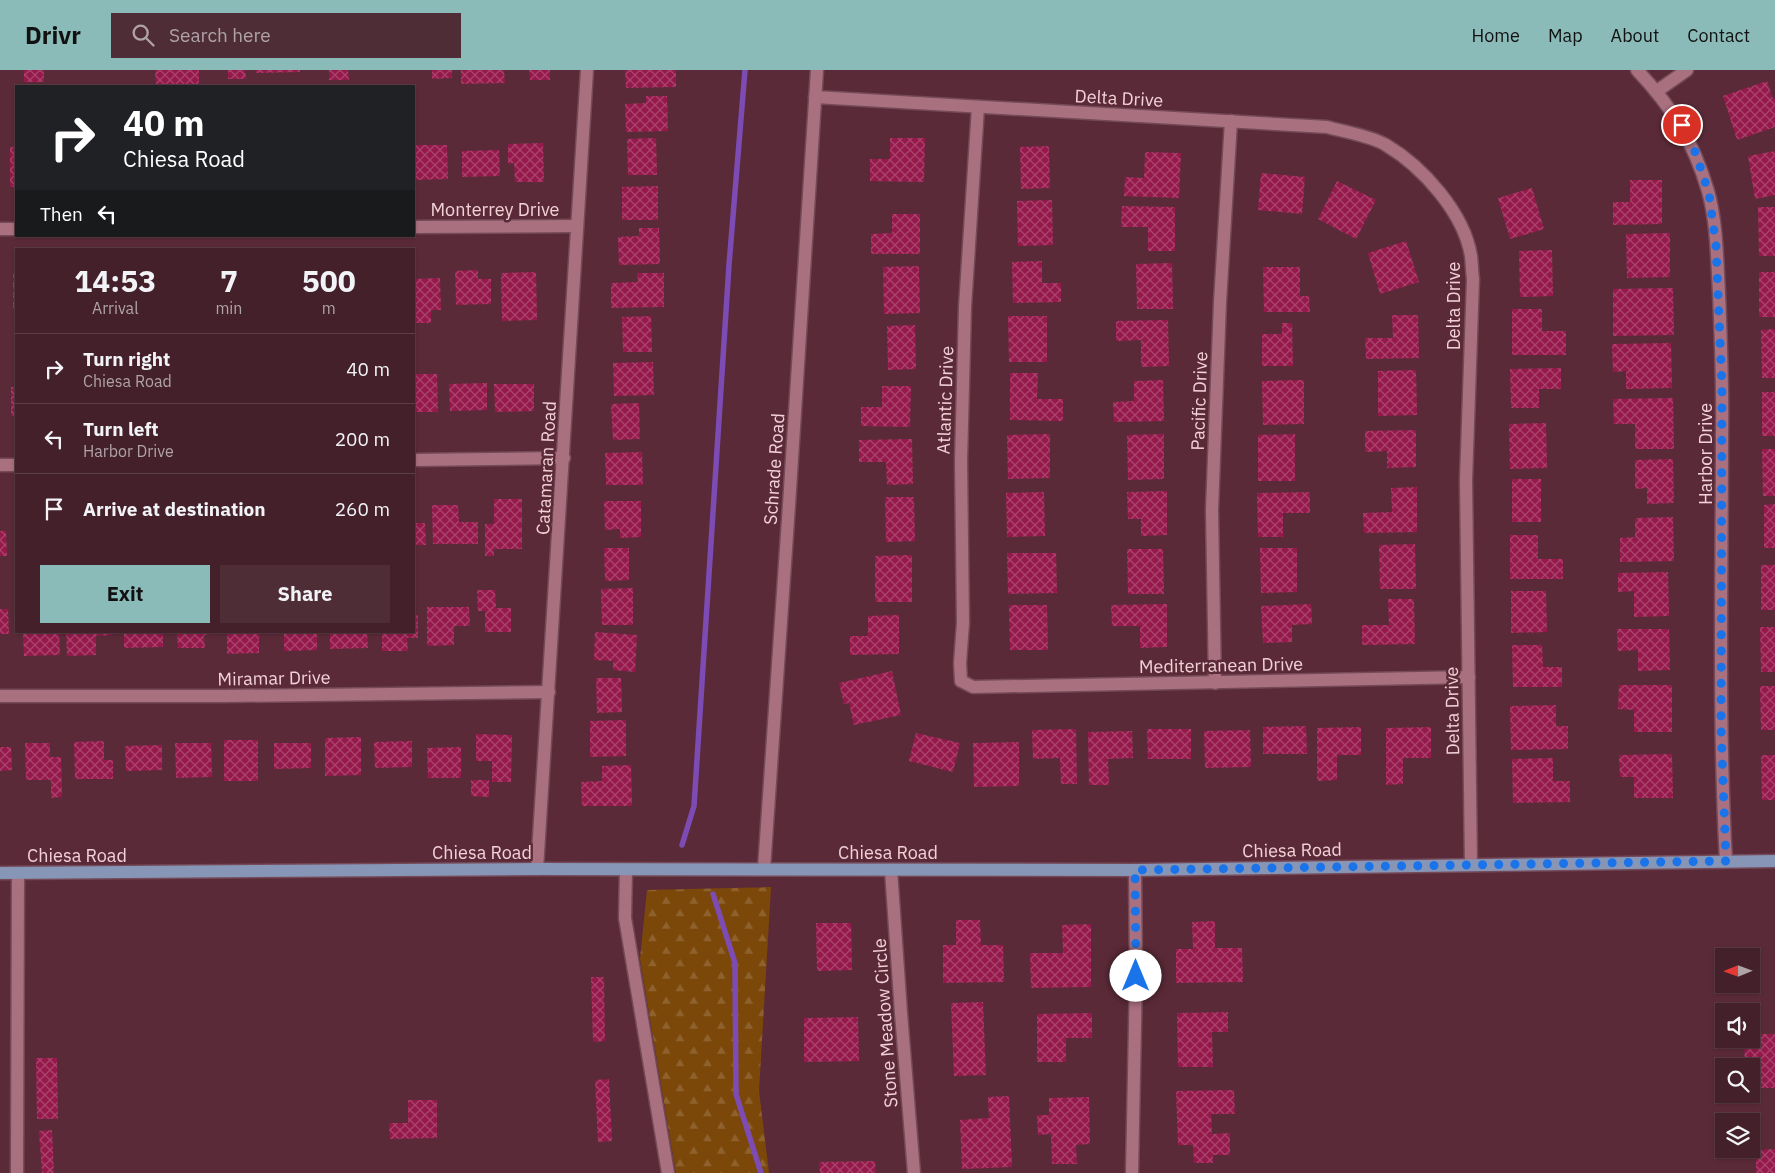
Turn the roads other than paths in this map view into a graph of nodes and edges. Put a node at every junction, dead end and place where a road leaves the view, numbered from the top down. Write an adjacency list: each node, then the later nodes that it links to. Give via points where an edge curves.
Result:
1 (588, 70): 9 (street, Catamaran Road)
2 (817, 70): 6 (street, Schrade Road)
3 (1636, 70): 5 (street, Harbor Drive)
4 (1687, 70): 5 (street)
5 (1657, 91): 23 (street, Harbor Drive, via 1682,125 1696,154 1709,194 1716,246 1722,386 1721,727)
6 (815, 97): 7 (street, Delta Drive); 26 (street, Schrade Road)
7 (978, 108): 8 (street, Delta Drive); 19 (street, Atlantic Drive, via 965,307 960,461 963,623 960,663 962,681)
8 (1231, 121): 17 (street, Delta Drive, via 1327,127 1386,145 1424,174 1448,202 1465,235 1473,279 1466,480); 18 (street, Pacific Drive, via 1212,510)
9 (577, 226): 10 (street, Monterrey Drive); 13 (street, Catamaran Road)
10 (415, 227)
11 (0, 229): 12 (street)
12 (15, 229)
13 (564, 458): 14 (street); 20 (street, Catamaran Road)
14 (415, 460)
15 (0, 465): 16 (street)
16 (15, 465)
17 (1469, 677): 18 (street, Mediterranean Drive); 24 (street, Delta Drive)
18 (1215, 683): 19 (street, Mediterranean Drive)
19 (974, 687)
20 (549, 692): 21 (street, Miramar Drive); 25 (street, Catamaran Road)
21 (0, 696)
22 (1775, 860): 23 (main road, Chiesa Road)
23 (1726, 861): 24 (main road, Chiesa Road)
24 (1471, 864): 29 (main road, Chiesa Road)
25 (537, 869): 27 (main road, Chiesa Road); 30 (main road, Chiesa Road)
26 (764, 869): 27 (main road, Chiesa Road); 28 (main road, Chiesa Road)
27 (626, 870): 33 (street, via 625,918)
28 (891, 870): 29 (main road, Chiesa Road); 34 (street, Stone Meadow Circle)
29 (1135, 870): 35 (street)
30 (18, 872): 31 (main road, Chiesa Road); 32 (street)
31 (0, 873)
32 (17, 1173)
33 (668, 1173)
34 (914, 1173)
35 (1132, 1173)

